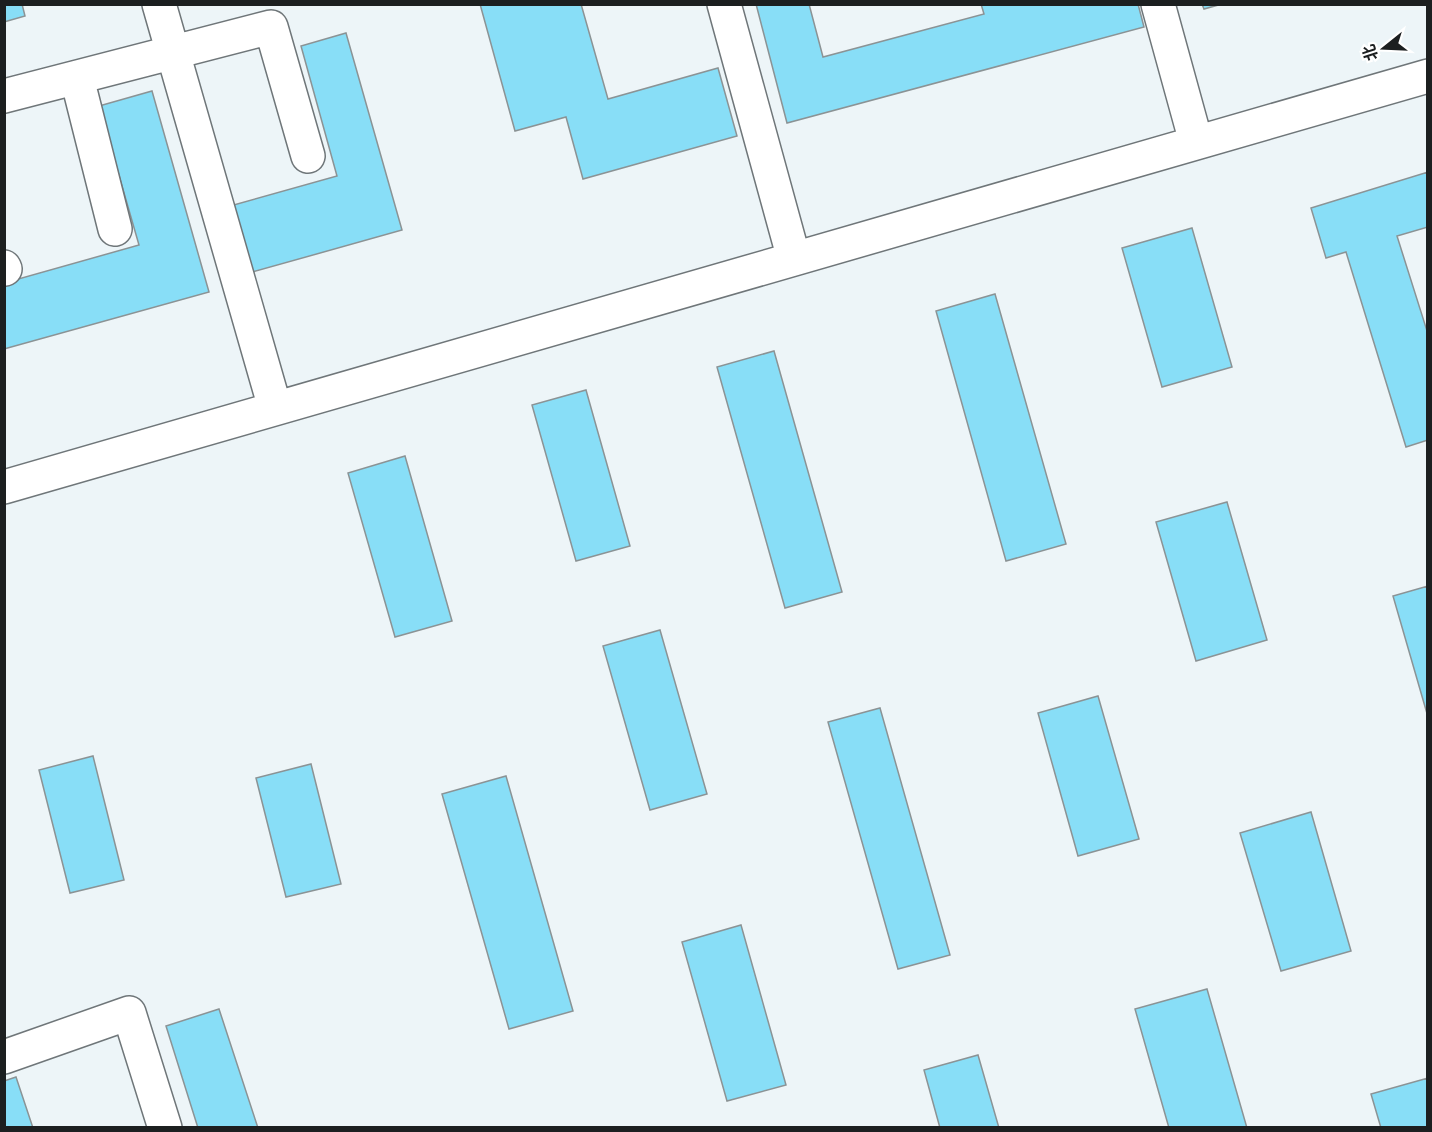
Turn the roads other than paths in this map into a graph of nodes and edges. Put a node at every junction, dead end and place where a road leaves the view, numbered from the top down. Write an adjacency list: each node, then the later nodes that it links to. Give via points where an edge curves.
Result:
1 (159, 4): 4 (street)
2 (724, 4): 11 (street)
3 (1158, 4): 8 (street)
4 (173, 53): 6 (street); 9 (street, via 271,27); 12 (street)
5 (1428, 76): 8 (street)
6 (77, 78): 7 (street); 10 (street)
7 (4, 96)
8 (1196, 142): 11 (street)
9 (308, 156)
10 (115, 230)
11 (794, 259): 12 (street)
12 (275, 408): 13 (street)
13 (4, 487)
14 (4, 1057): 15 (street, via 129,1013)
15 (165, 1128)

